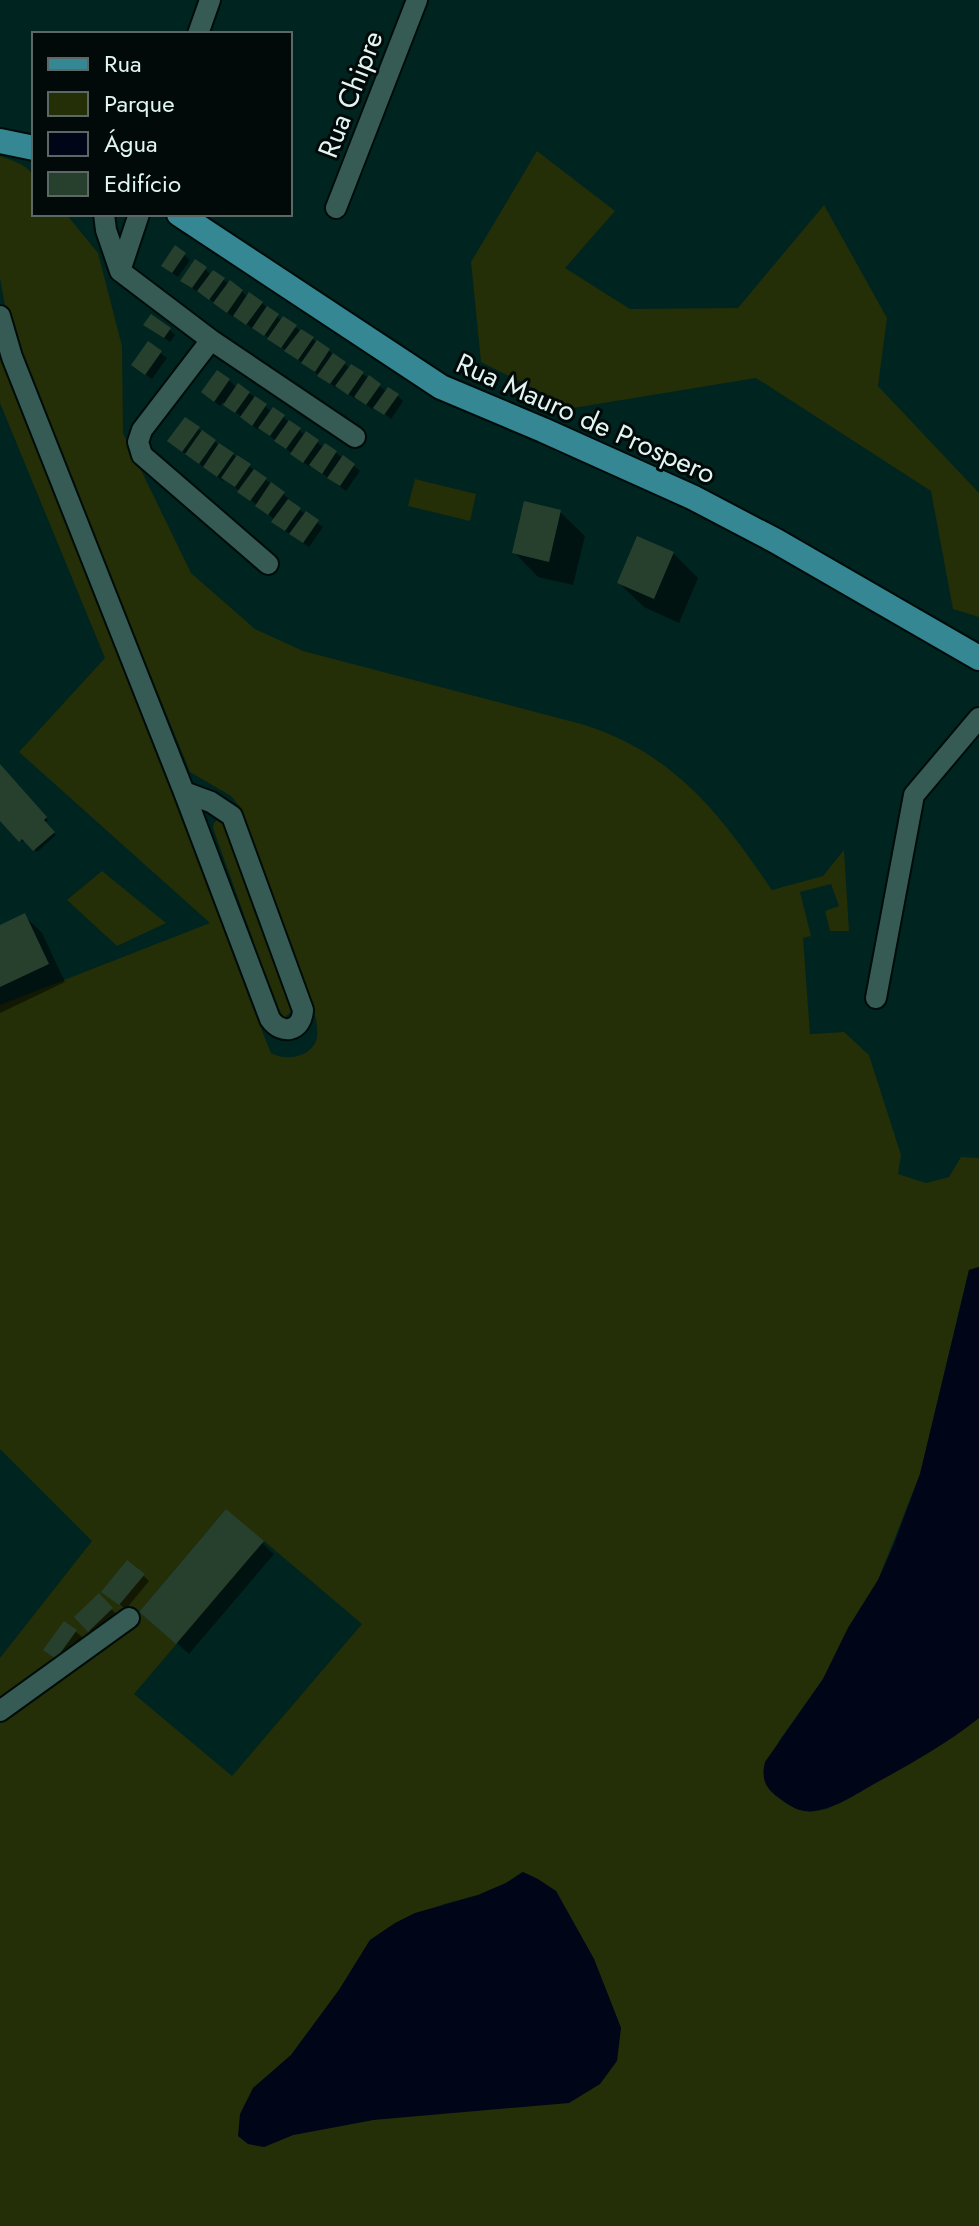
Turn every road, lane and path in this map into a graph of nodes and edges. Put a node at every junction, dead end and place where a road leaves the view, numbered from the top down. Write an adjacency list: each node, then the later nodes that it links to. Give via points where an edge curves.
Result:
1 (210, 0): 3 (street)
2 (417, 0): 6 (street, Rua Chipre)
3 (199, 32)
4 (0, 141): 5 (main road)
5 (32, 148)
6 (336, 208)
7 (104, 216): 10 (street)
8 (138, 216): 10 (street)
9 (182, 216): 15 (main road, Rua Mauro de Prospero, via 441,387 692,497)
10 (120, 271): 12 (street)
11 (0, 316): 17 (street)
12 (211, 340): 13 (street); 14 (street, via 138,442 142,455)
13 (355, 437)
14 (268, 564)
15 (979, 658)
16 (979, 718): 18 (street, via 914,795)
17 (184, 792): 17 (street, via 270,1019 282,1029 293,1028 303,1010 232,816)
18 (876, 998)
19 (129, 1618): 20 (street)
20 (0, 1711)

